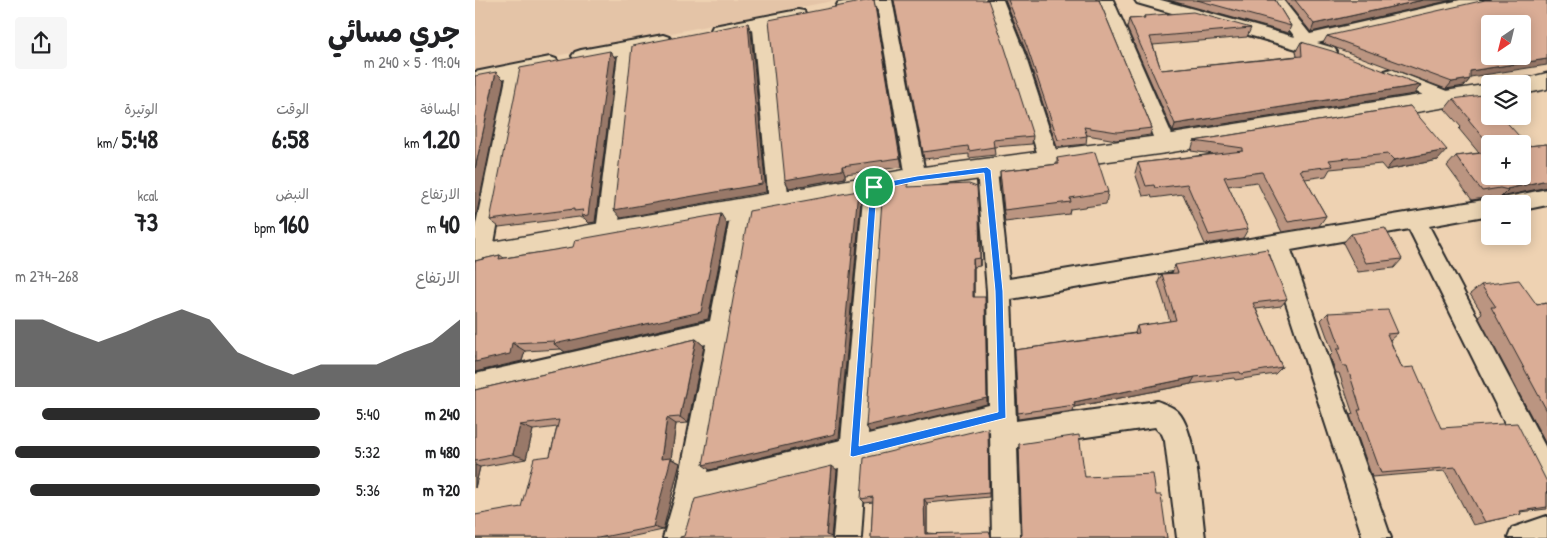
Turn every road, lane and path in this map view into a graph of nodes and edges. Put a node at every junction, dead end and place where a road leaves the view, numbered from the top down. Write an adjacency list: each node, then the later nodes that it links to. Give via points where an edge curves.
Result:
1 (883, 0): 7 (street); 23 (street)
2 (995, 0): 21 (street)
3 (1105, 0): 20 (street)
4 (1143, 0): 10 (street)
5 (1275, 0): 10 (street)
6 (1482, 0): 10 (street)
7 (761, 22): 8 (street); 27 (street)
8 (704, 33)
9 (675, 38): 11 (street)
10 (1306, 42): 12 (street)
11 (628, 47): 14 (street); 31 (street)
12 (1342, 57)
13 (1373, 68): 19 (street)
14 (517, 69): 15 (street); 33 (street)
15 (475, 78)
16 (1547, 81): 17 (street)
17 (1531, 84)
18 (1481, 94): 19 (street)
19 (1450, 100): 20 (street)
20 (1166, 144): 21 (street)
21 (1049, 159): 22 (street)
22 (987, 170): 23 (street); 34 (street)
23 (917, 178): 24 (street)
24 (874, 187): 27 (street); 38 (street)
25 (1547, 197): 26 (street)
26 (1531, 200)
27 (779, 203): 28 (street)
28 (743, 208): 31 (street); 35 (street)
29 (1481, 209): 30 (street)
30 (1415, 220): 32 (street); 39 (street)
31 (607, 232): 33 (street)
32 (1278, 244): 34 (street); 46 (street)
33 (478, 255)
34 (999, 291): 37 (street)
35 (720, 330): 36 (street); 40 (street)
36 (475, 386)
37 (1003, 426): 38 (street); 44 (street); 45 (street, via 1157,414 1167,418 1178,441)
38 (853, 452): 40 (street); 43 (street)
39 (1547, 478)
40 (691, 490): 42 (street)
41 (1547, 530): 47 (street)
42 (677, 538)
43 (847, 538)
44 (1006, 538)
45 (1191, 538)
46 (1377, 538)
47 (1522, 538)

